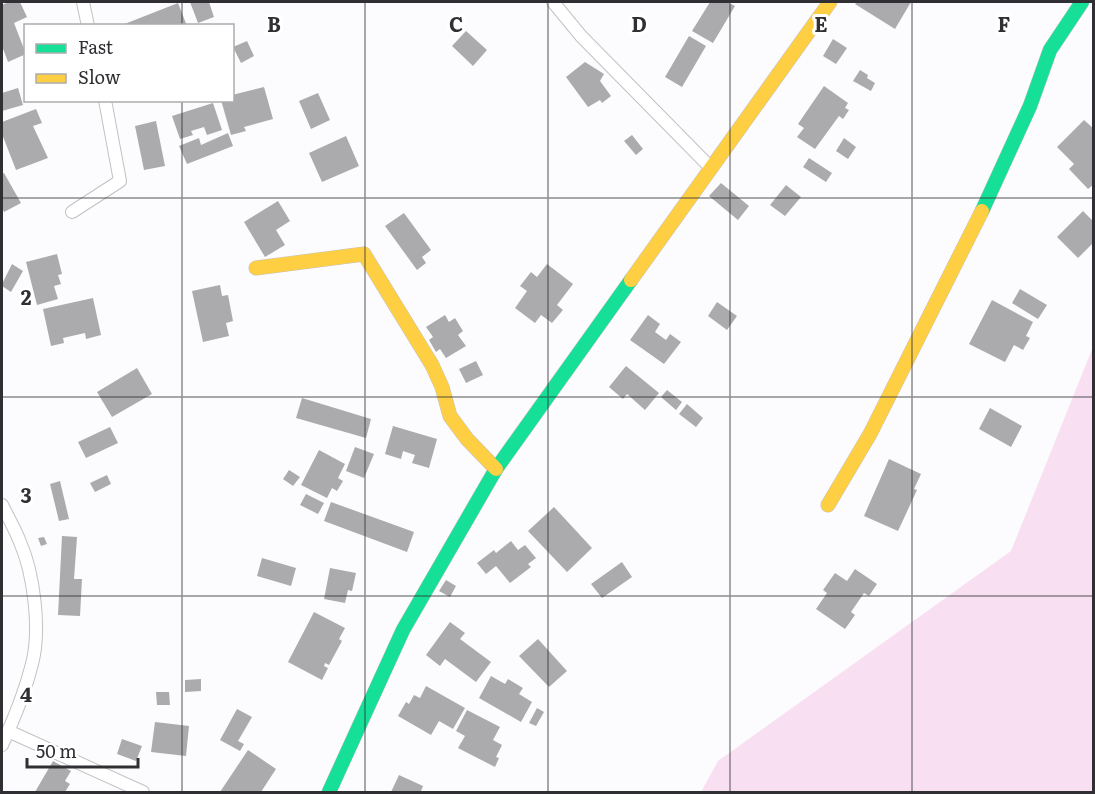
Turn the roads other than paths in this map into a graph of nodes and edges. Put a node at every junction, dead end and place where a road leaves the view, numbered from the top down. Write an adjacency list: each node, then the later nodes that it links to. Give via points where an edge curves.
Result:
1 (83, 2): 5 (street)
2 (553, 2): 7 (street, via 581,36)
3 (830, 2): 7 (street)
4 (1082, 2): 12 (street, via 1050,50 965,247 870,434)
5 (88, 24)
6 (105, 102): 8 (street, via 120,181)
7 (711, 168): 10 (street)
8 (72, 212)
9 (256, 268): 10 (street, via 364,254 432,365 450,416)
10 (496, 469): 16 (street, via 403,630)
11 (2, 505): 13 (street, via 21,543 36,614 33,661)
12 (828, 505)
13 (8, 731): 14 (street); 15 (street)
14 (2, 745)
15 (143, 792)
16 (329, 792)

